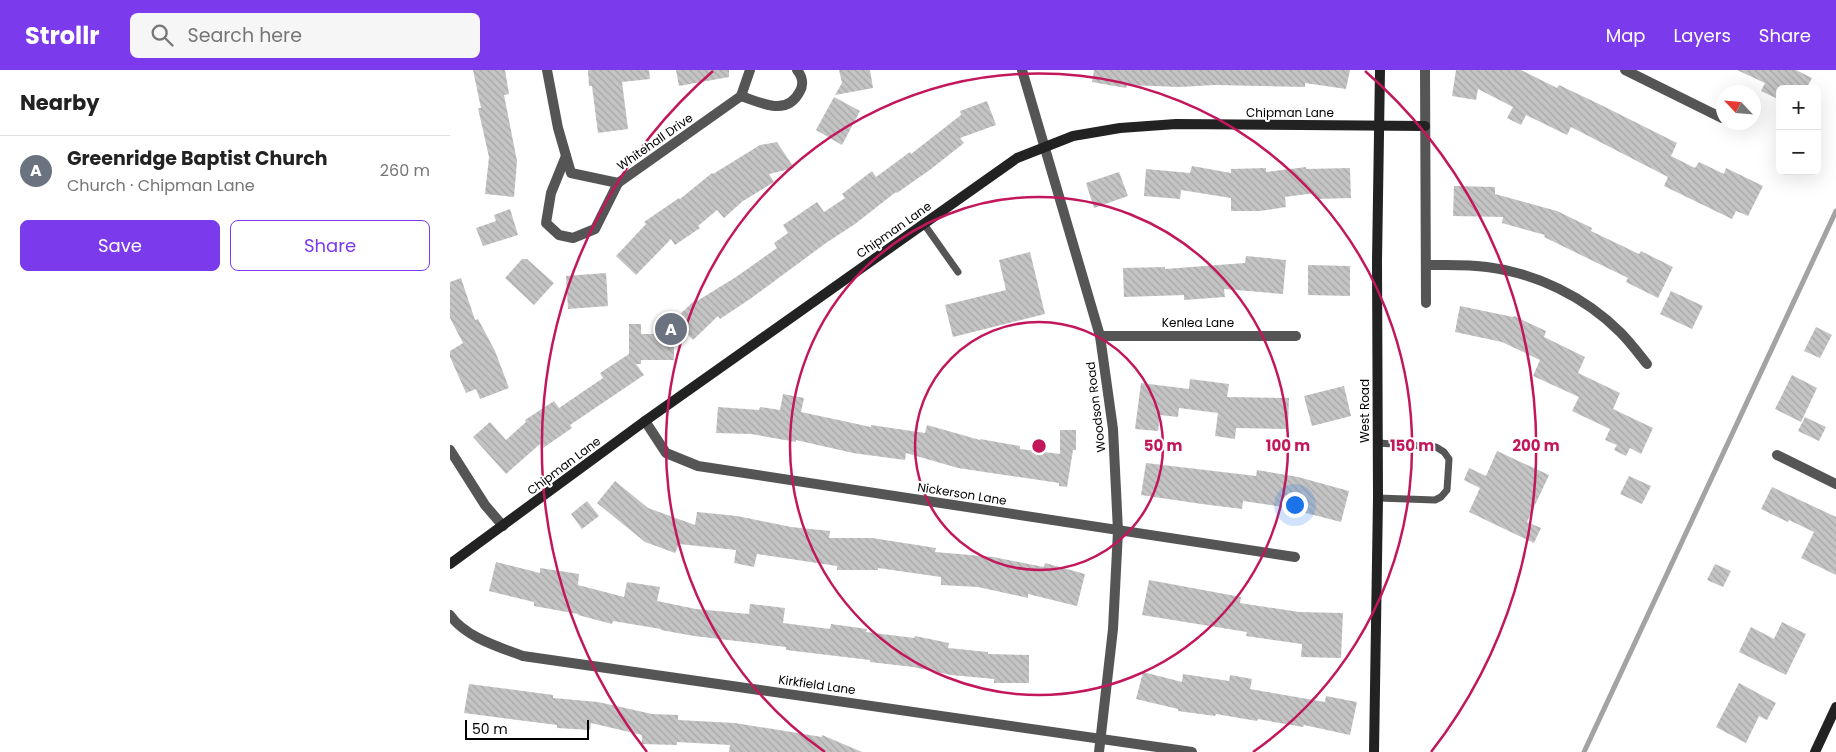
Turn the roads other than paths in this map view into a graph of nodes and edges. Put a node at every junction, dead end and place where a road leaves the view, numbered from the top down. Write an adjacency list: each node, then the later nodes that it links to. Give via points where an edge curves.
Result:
1 (547, 70): 13 (street, Whitehall Drive)
2 (750, 70): 8 (street)
3 (797, 70): 8 (street, via 802,87 796,99 783,107)
4 (1022, 70): 12 (street, Woodson Road)
5 (1380, 70): 10 (street, West Road)
6 (1425, 70): 11 (street)
7 (1625, 70): 9 (street)
8 (741, 96): 14 (street, Whitehall Drive)
9 (1716, 115)
10 (1381, 126): 11 (street, Chipman Lane); 12 (street, Chipman Lane, via 1176,124 1073,136); 23 (street, West Road, via 1377,261)
11 (1425, 126): 16 (street)
12 (1044, 147): 15 (street, Chipman Lane, via 1017,158); 19 (street, Woodson Road)
13 (566, 156): 14 (street, Whitehall Drive, via 571,173); 14 (street, via 552,192 546,223 559,235 573,238 595,229)
14 (618, 183)
15 (924, 224): 17 (lane); 22 (street, Chipman Lane)
16 (1426, 265): 18 (street); 21 (street, via 1488,267 1525,275 1555,287 1587,304 1620,332)
17 (958, 272)
18 (1426, 303)
19 (1100, 336): 20 (street, Kenlea Lane); 29 (street, Woodson Road, via 1113,429)
20 (1296, 336)
21 (1647, 364)
22 (645, 421): 28 (street, Chipman Lane); 29 (street, Nickerson Lane, via 666,453 698,466)
23 (1378, 442): 27 (street, West Road); 27 (lane, via 1436,447 1449,459 1446,490 1441,497 1435,500)
24 (450, 450): 28 (street, via 485,505)
25 (1777, 455): 26 (street)
26 (1836, 484)
27 (1378, 498): 37 (street, West Road)
28 (503, 526): 31 (street, Chipman Lane)
29 (1118, 531): 30 (street, Nickerson Lane); 34 (street, Woodson Road, via 1113,629)
30 (1295, 557)
31 (450, 564)
32 (450, 615): 34 (street, Kirkfield Lane, via 486,643 523,656)
33 (1836, 707): 38 (street)
34 (1100, 738): 35 (street, Woodson Road); 36 (street, Kirkfield Lane)
35 (1099, 752)
36 (1192, 752)
37 (1374, 752)
38 (1815, 752)

